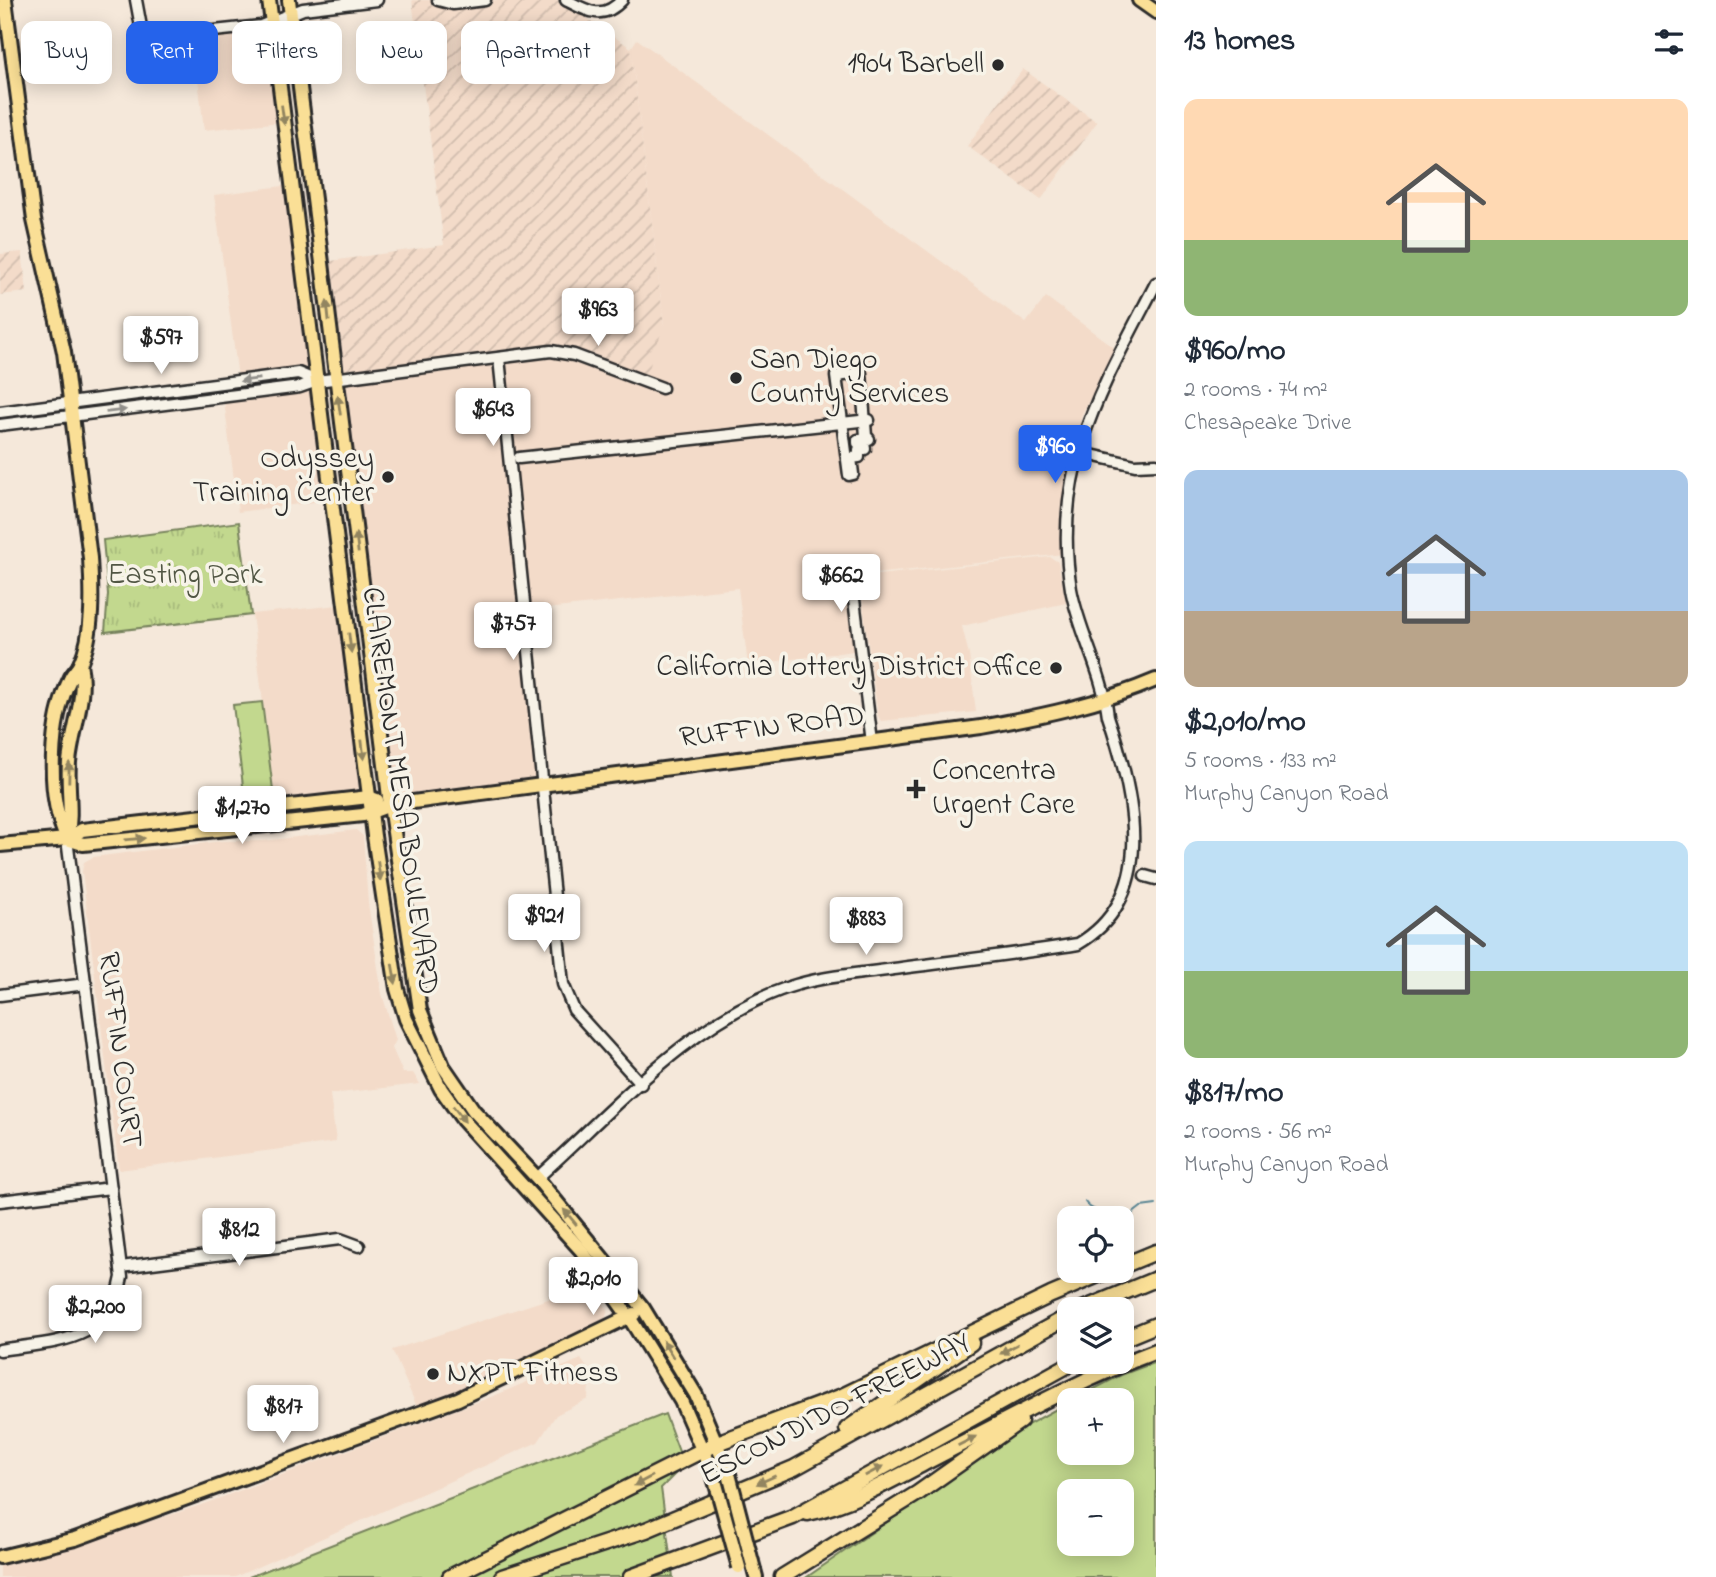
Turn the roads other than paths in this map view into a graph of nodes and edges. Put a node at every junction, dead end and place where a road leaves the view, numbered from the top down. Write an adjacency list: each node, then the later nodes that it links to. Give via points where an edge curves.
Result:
1 (136, 0): 14 (street, via 141,27 157,37)
2 (269, 0): 12 (main road, CLAIREMONT MESA BOULEVARD)
3 (377, 0): 10 (street)
4 (438, 0): 5 (street, via 453,4)
5 (485, 0)
6 (566, 0): 7 (street, via 589,13 608,12)
7 (622, 0)
8 (1139, 0): 11 (main road)
9 (4, 6): 21 (main road, via 34,220 64,352)
10 (289, 6): 13 (street); 18 (main road, CLAIREMONT MESA BOULEVARD, one-way to 10)
11 (1156, 12)
12 (272, 21)
13 (274, 21)
14 (232, 29)
15 (280, 84): 19 (main road, CLAIREMONT MESA BOULEVARD, one-way to 19)
16 (1156, 283): 26 (street, via 1097,397)
17 (499, 358): 18 (street); 20 (street, via 561,353); 33 (street)
18 (336, 379): 19 (street); 35 (main road, CLAIREMONT MESA BOULEVARD, one-way to 18)
19 (317, 381): 21 (street, via 298,373); 34 (main road, CLAIREMONT MESA BOULEVARD, one-way to 34)
20 (662, 388)
21 (71, 410): 22 (street); 25 (street); 38 (main road, via 92,589 80,664 64,702 54,762 58,819)
22 (0, 412)
23 (867, 420): 24 (street); 24 (street, via 861,373 836,376); 24 (street, via 869,439 858,440 865,449 851,458 853,474 849,475)
24 (844, 423): 27 (street)
25 (0, 425)
26 (1078, 452): 28 (street, via 1135,465); 31 (street, via 1068,508 1071,588)
27 (519, 458)
28 (1156, 464)
29 (852, 584): 32 (street)
30 (1156, 680): 31 (main road, RUFFIN ROAD)
31 (1106, 699): 32 (main road, RUFFIN ROAD, via 1032,718); 37 (street)
32 (872, 742): 33 (main road, RUFFIN ROAD)
33 (541, 784): 35 (main road, RUFFIN ROAD); 45 (street, via 563,984 574,1010)
34 (369, 797): 35 (main road, RUFFIN ROAD); 36 (main road, CLAIREMONT MESA BOULEVARD); 38 (main road, RUFFIN ROAD, via 82,830)
35 (390, 805): 36 (main road, RUFFIN ROAD); 46 (main road, CLAIREMONT MESA BOULEVARD, via 415,986 428,1030 443,1066 474,1111)
36 (371, 814): 38 (main road, RUFFIN ROAD, one-way to 36, via 83,844); 57 (main road, CLAIREMONT MESA BOULEVARD, one-way to 57, via 397,989 429,1071 463,1120 581,1250)
37 (1145, 831)
38 (67, 839): 39 (main road, RUFFIN ROAD); 43 (street, RUFFIN COURT)
39 (0, 845)
40 (1147, 864): 41 (street)
41 (1148, 880)
42 (1121, 921): 45 (street, via 1078,944 854,974 788,988 716,1022)
43 (86, 984): 44 (street); 47 (street, RUFFIN COURT)
44 (0, 995)
45 (641, 1084): 46 (street)
46 (537, 1178): 56 (main road, CLAIREMONT MESA BOULEVARD, one-way to 46)
47 (111, 1188): 48 (street); 52 (street, RUFFIN COURT)
48 (0, 1201)
49 (359, 1247): 52 (street, via 340,1239)
50 (1156, 1252): 51 (highway)
51 (1134, 1261)
52 (121, 1268): 61 (street, RUFFIN COURT, via 116,1303 98,1326 75,1337)
53 (1156, 1279): 55 (highway)
54 (1079, 1283): 65 (highway, via 840,1397); 67 (highway, via 951,1355)
55 (1112, 1297)
56 (643, 1308): 57 (main road); 65 (main road, CLAIREMONT MESA BOULEVARD, one-way to 56, via 696,1395)
57 (629, 1317): 66 (main road, CLAIREMONT MESA BOULEVARD, via 681,1401); 69 (main road, via 458,1399 75,1539)
58 (1057, 1323): 67 (highway, ESCONDIDO FREEWAY, one-way to 67)
59 (1156, 1325): 60 (highway)
60 (1134, 1334)
61 (0, 1350)
62 (1156, 1351): 64 (highway)
63 (1057, 1371): 68 (highway, one-way to 63)
64 (1043, 1402): 68 (highway, one-way to 64, via 823,1510 900,1476); 75 (highway, via 993,1443)
65 (717, 1443): 66 (highway); 74 (main road, CLAIREMONT MESA BOULEVARD, bridge)
66 (704, 1450): 70 (main road, CLAIREMONT MESA BOULEVARD, bridge); 71 (highway, one-way to 71)
67 (794, 1468): 72 (highway, ESCONDIDO FREEWAY, one-way to 72, via 646,1530)
68 (793, 1517): 73 (highway)
69 (0, 1557)
70 (740, 1572)
71 (450, 1577)
72 (502, 1577)
73 (631, 1577)
74 (756, 1577)
75 (782, 1577)

